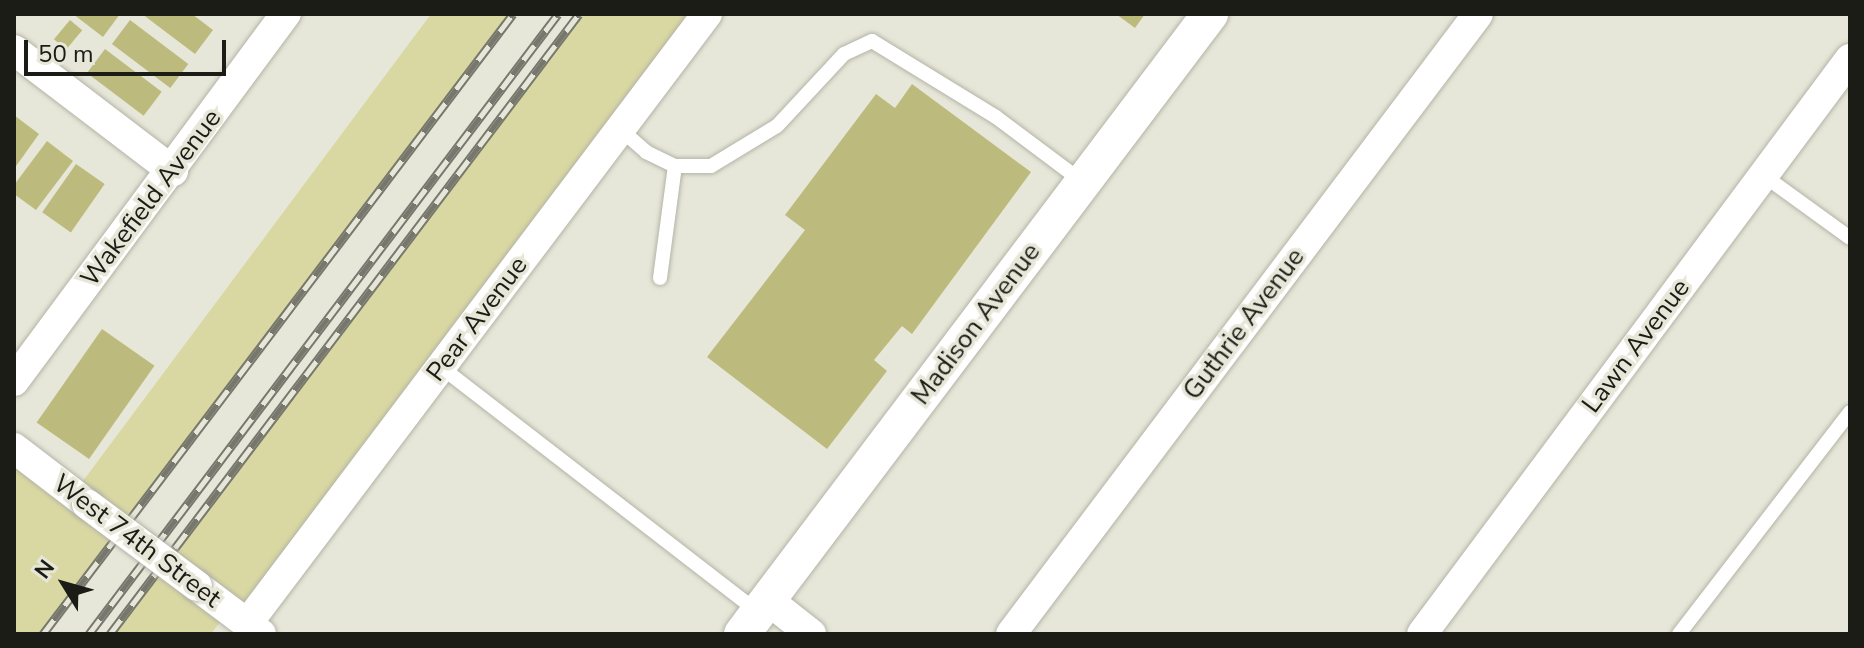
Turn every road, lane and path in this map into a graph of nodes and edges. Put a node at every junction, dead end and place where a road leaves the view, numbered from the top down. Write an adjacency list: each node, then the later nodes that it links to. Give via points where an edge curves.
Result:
1 (286, 14): 9 (street, Wakefield Avenue)
2 (707, 14): 7 (street, Pear Avenue)
3 (1210, 14): 11 (street, Madison Avenue)
4 (1478, 14): 21 (street, Guthrie Avenue)
5 (14, 50): 9 (street)
6 (1850, 59): 10 (street, Lawn Avenue)
7 (620, 129): 8 (lane, via 646,152); 14 (street, Pear Avenue)
8 (675, 166): 11 (lane, via 711,166 777,126 844,54 872,41 996,117); 13 (lane)
9 (173, 171): 15 (street, Wakefield Avenue)
10 (1763, 175): 12 (lane); 22 (street, Lawn Avenue)
11 (1083, 182): 18 (street, Madison Avenue)
12 (1850, 238)
13 (660, 278)
14 (441, 367): 18 (lane); 19 (street, Pear Avenue)
15 (14, 381)
16 (1850, 412): 23 (lane)
17 (14, 448): 19 (street, West 74th Street, bridge, via 197,586)
18 (757, 615): 20 (street)
19 (248, 631)
20 (811, 634)
21 (1011, 634)
22 (1422, 634)
23 (1679, 634)

